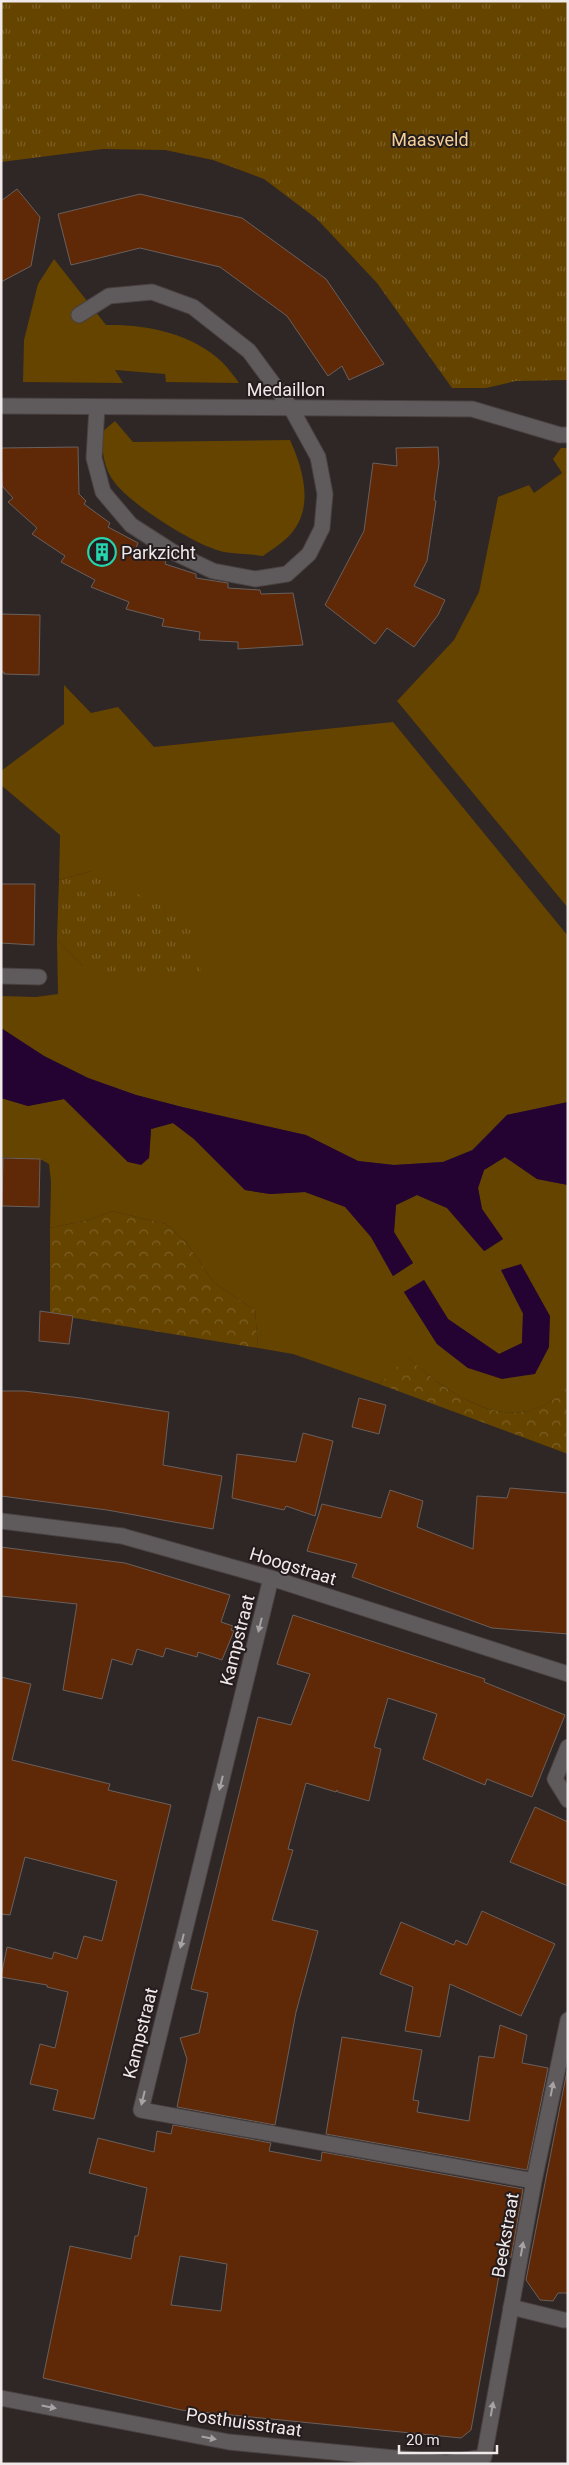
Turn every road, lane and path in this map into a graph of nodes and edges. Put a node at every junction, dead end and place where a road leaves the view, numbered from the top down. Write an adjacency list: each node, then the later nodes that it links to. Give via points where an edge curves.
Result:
1 (79, 315): 4 (street, via 108,296 152,292 193,307 249,351)
2 (1, 406): 3 (street, Medaillon)
3 (97, 407): 4 (street, Medaillon); 4 (street, via 94,458 103,492 132,525 173,552 213,571 255,579 287,574 309,554 322,528 325,494 318,457)
4 (291, 408): 5 (street, Medaillon, via 472,409)
5 (568, 435)
6 (1, 976): 7 (street)
7 (39, 977)
8 (1, 1521): 9 (street, Hoogstraat, via 122,1536)
9 (271, 1578): 10 (street, Hoogstraat); 14 (street, Kampstraat, one-way to 14, via 141,2110)
10 (568, 1674)
11 (568, 1747): 12 (street, via 555,1779)
12 (568, 1800)
13 (568, 2020): 14 (street, Beekstraat, one-way to 13)
14 (534, 2181): 15 (street, Beekstraat, one-way to 14)
15 (511, 2307): 16 (street); 18 (street, Beekstraat, one-way to 15)
16 (564, 2320)
17 (1, 2398): 18 (street, Posthuisstraat, one-way to 18, via 229,2442 447,2463)
18 (484, 2457)

